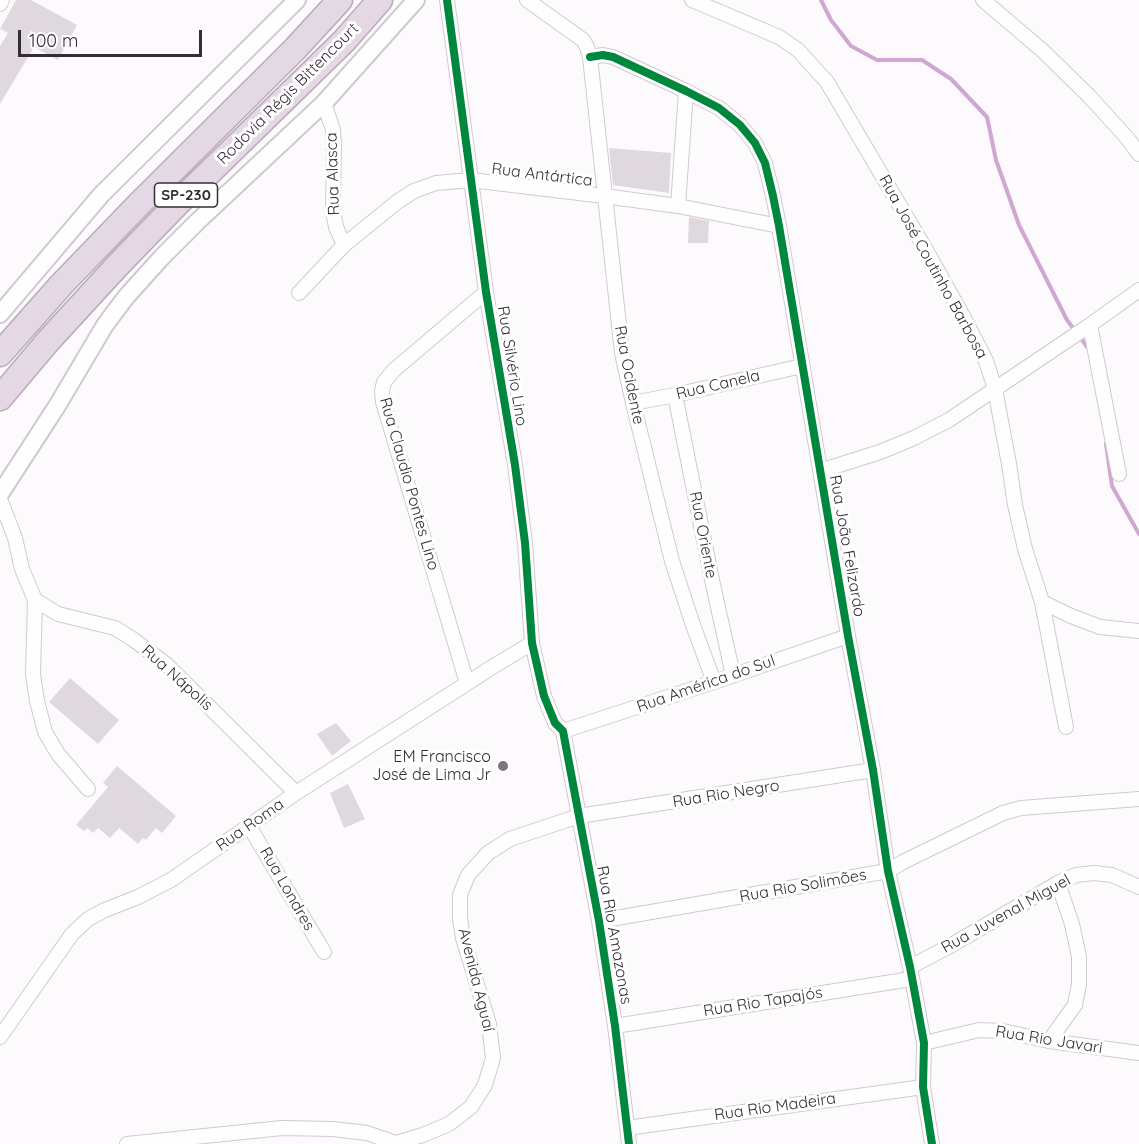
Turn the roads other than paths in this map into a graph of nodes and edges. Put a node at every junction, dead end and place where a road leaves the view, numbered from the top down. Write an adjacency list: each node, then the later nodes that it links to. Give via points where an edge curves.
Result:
1 (297, 0): 21 (street, via 101,195)
2 (340, 0): 23 (highway, Rodovia Régis Bittencourt / SP-230, via 61,285)
3 (380, 0): 27 (highway, Rodovia Régis Bittencourt / SP-230, via 344,41 178,202)
4 (416, 0): 11 (street)
5 (447, 0): 13 (street, Rua Silvério Lino)
6 (527, 0): 9 (street, via 583,40)
7 (692, 0): 25 (street, Rua José Coutinho Barbosa, via 779,37 798,50 827,82 965,320)
8 (983, 0): 12 (street, via 1051,58)
9 (590, 57): 10 (street, Rua João Felizardo, via 613,57); 14 (street, Rua Ocidente)
10 (686, 91): 15 (street); 16 (street, Rua João Felizardo, via 719,108 755,143 765,163)
11 (324, 103): 17 (street, Rua Alasca, via 333,129 333,211); 31 (street, via 197,222 126,297)
12 (1139, 154)
13 (471, 180): 14 (street, Rua Antártica); 17 (street, Rua Antártica, via 436,183 414,191); 19 (street, Rua Silvério Lino)
14 (604, 196): 15 (street, Rua Antártica); 28 (street, Rua Ocidente, via 622,353)
15 (678, 206): 16 (street, Rua Antártica)
16 (779, 226): 24 (street, Rua João Felizardo)
17 (344, 246): 20 (street, Rua Antártica)
18 (1139, 290): 22 (street)
19 (486, 292): 37 (street, Rua Silvério Lino, via 515,465); 40 (street, Rua Claudio Pontes Lino, via 394,370 384,382 382,392)
20 (299, 293)
21 (0, 314)
22 (1087, 327): 25 (street); 30 (street)
23 (0, 354)
24 (802, 366): 26 (street, Rua Canela); 29 (street, Rua João Felizardo)
25 (995, 389): 29 (street, via 915,438); 34 (street, Rua José Coutinho Barbosa, via 1015,505)
26 (675, 395): 28 (street, Rua Canela); 38 (street, Rua Oriente)
27 (0, 398)
28 (633, 403): 39 (street, Rua Ocidente, via 672,561)
29 (820, 471): 36 (street, Rua João Felizardo)
30 (1119, 474)
31 (0, 494)
32 (0, 499): 33 (street)
33 (35, 600): 44 (street, via 33,674 45,732); 45 (street, Rua Nápolis, via 58,614 115,628 134,640 167,665)
34 (1042, 602): 35 (street, via 1100,627); 41 (street, Rua José Coutinho Barbosa)
35 (1138, 632)
36 (848, 636): 38 (street, Rua América do Sul); 43 (street, Rua João Felizardo)
37 (532, 642): 40 (street, Rua Roma); 42 (street, Rua Silvério Lino, via 547,704)
38 (733, 675): 39 (street, Rua América do Sul)
39 (714, 682): 42 (street, Rua América do Sul)
40 (467, 683): 45 (street, Rua Roma)
41 (1066, 727)
42 (563, 731): 47 (street, Rua Rio Amazonas)
43 (873, 770): 47 (street, Rua Rio Negro); 49 (street, Rua João Felizardo)
44 (88, 789)
45 (296, 794): 48 (street, Rua Roma)
46 (1139, 799): 49 (street, Rua Rio Solimões, via 1021,808 1003,813)
47 (579, 816): 52 (street, Rua Rio Amazonas); 63 (street, Avenida Aguaí, via 510,839 468,875 460,895 460,919 489,1024 493,1058 485,1085 471,1107 449,1124)
48 (249, 826): 53 (street, Rua Londres); 56 (street, Rua Roma, via 171,880 88,919 72,934)
49 (888, 871): 52 (street, Rua Rio Solimões); 54 (street, Rua João Felizardo)
50 (1058, 883): 51 (street, Rua Juvenal Miguel, via 1094,873 1112,875); 54 (street, Rua Juvenal Miguel); 57 (street, via 1072,924 1079,984 1075,1005)
51 (1139, 887)
52 (599, 921): 55 (street, Rua Rio Amazonas)
53 (324, 952)
54 (911, 973): 55 (street, Rua Rio Tapajós); 58 (street, Rua João Felizardo)
55 (615, 1026): 61 (street, Rua Rio Amazonas)
56 (0, 1037)
57 (1049, 1041): 58 (street, Rua Rio Javari, via 979,1030); 59 (street, Rua Rio Javari)
58 (924, 1043): 60 (street, Rua João Felizardo)
59 (1139, 1053)
60 (923, 1087): 61 (street, Rua Rio Madeira); 65 (street, Rua João Felizardo)
61 (627, 1128): 64 (street, Rua Rio Amazonas)
62 (128, 1144): 63 (street, Avenida Aguaí, via 282,1128 367,1133)
63 (396, 1144)
64 (629, 1144)
65 (932, 1144)

